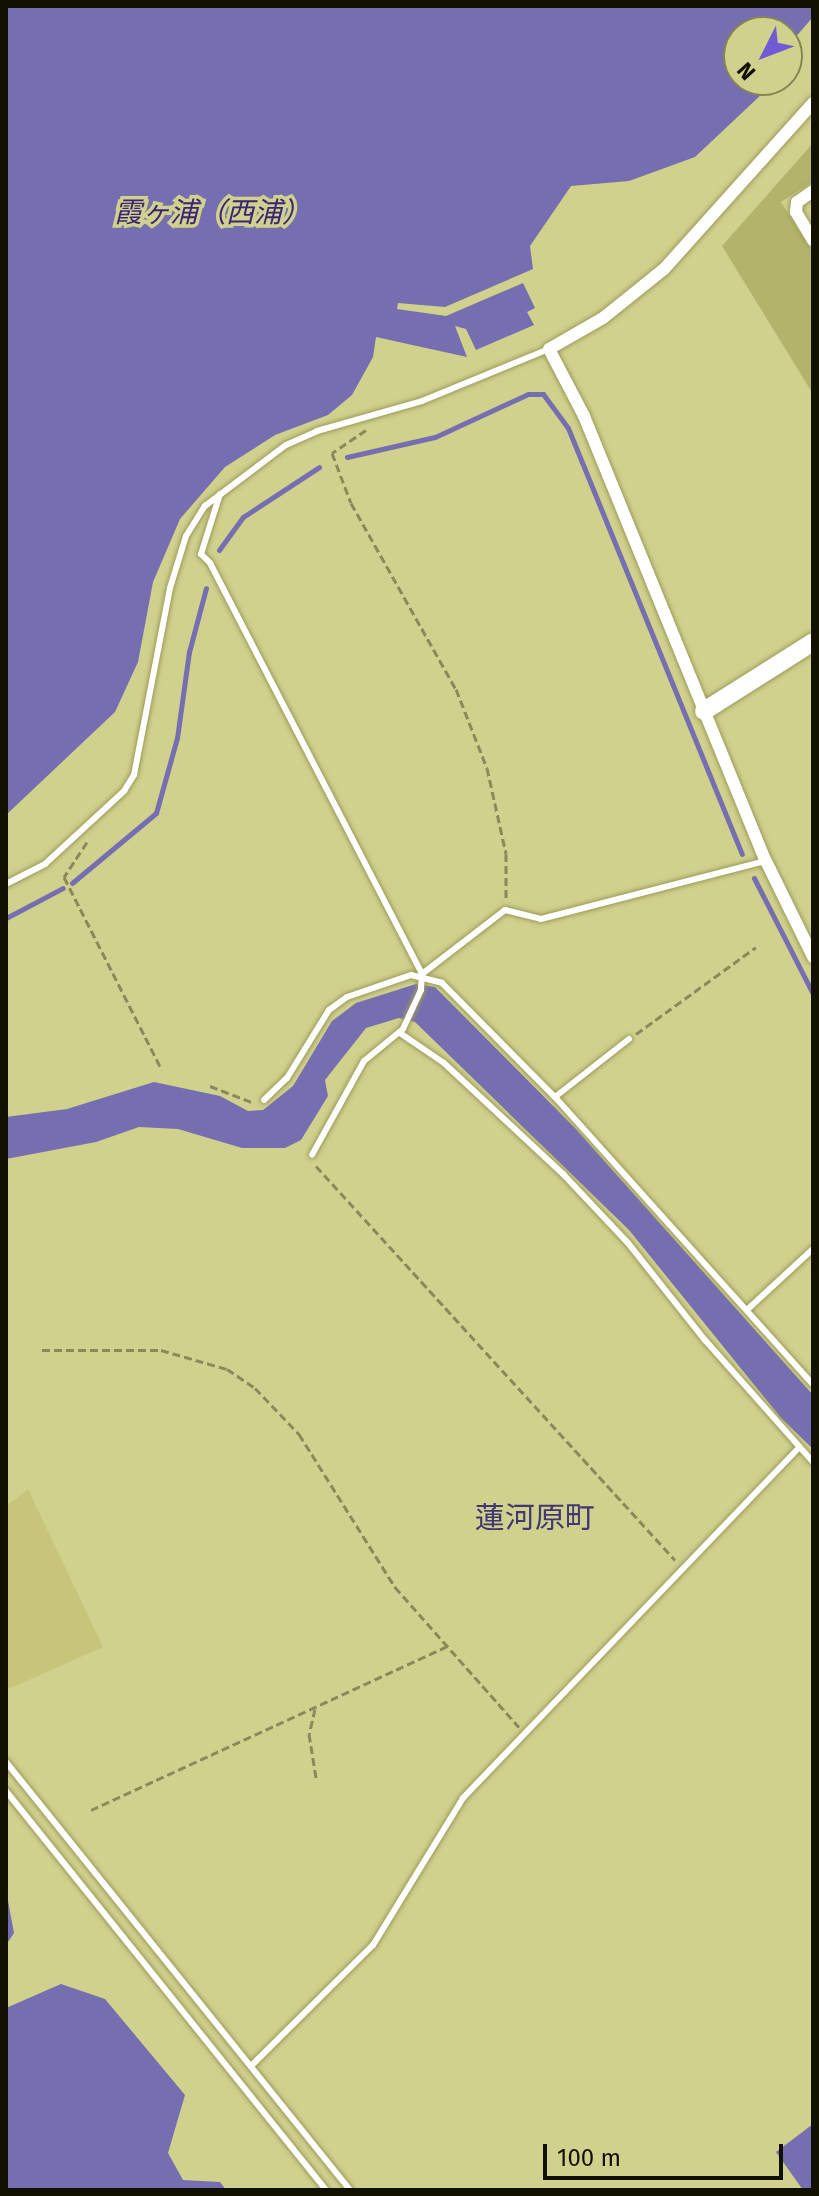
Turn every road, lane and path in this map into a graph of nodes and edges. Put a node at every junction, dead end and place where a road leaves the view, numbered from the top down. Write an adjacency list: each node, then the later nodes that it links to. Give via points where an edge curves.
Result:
1 (813, 103): 4 (street, via 664,269 603,318)
2 (813, 191): 3 (street, via 797,202 796,212)
3 (813, 240)
4 (549, 349): 5 (lane); 8 (street, via 584,416)
5 (383, 414): 6 (lane, via 286,445); 12 (path, via 332,453 351,503 456,689 487,768 506,854)
6 (222, 491): 9 (lane, via 196,520 178,563 134,775); 15 (lane, via 201,554 218,577)
7 (813, 642): 8 (street)
8 (704, 711): 10 (street)
9 (98, 816): 11 (lane, via 45,864); 18 (path, via 64,877)
10 (766, 861): 12 (lane, via 541,919); 14 (street)
11 (6, 884)
12 (505, 910): 15 (lane)
13 (756, 947): 17 (path)
14 (813, 957)
15 (422, 974): 16 (lane, via 421,990); 20 (lane, via 442,983); 21 (lane, via 370,988 329,1010 287,1078)
16 (400, 1033): 22 (lane, via 364,1061); 27 (lane, via 444,1063 563,1174 628,1243)
17 (629, 1039): 20 (lane)
18 (162, 1070)
19 (210, 1086): 21 (path, via 249,1102)
20 (555, 1097): 24 (lane)
21 (264, 1100)
22 (312, 1155): 29 (path, via 332,1188)
23 (813, 1249): 24 (lane)
24 (749, 1308): 26 (lane)
25 (42, 1350): 30 (path, via 161,1350 227,1369 255,1388 299,1434 374,1556)
26 (813, 1385)
27 (798, 1449): 28 (lane); 29 (lane)
28 (813, 1462)
29 (682, 1568): 32 (lane)
30 (446, 1647): 31 (path); 32 (path)
31 (315, 1709): 34 (path, via 309,1734); 36 (path)
32 (525, 1733): 37 (lane, via 457,1807 373,1945)
33 (6, 1762): 37 (lane)
34 (316, 1777)
35 (6, 1791): 38 (lane)
36 (91, 1810)
37 (251, 2066): 39 (lane)
38 (326, 2190)
39 (350, 2190)

